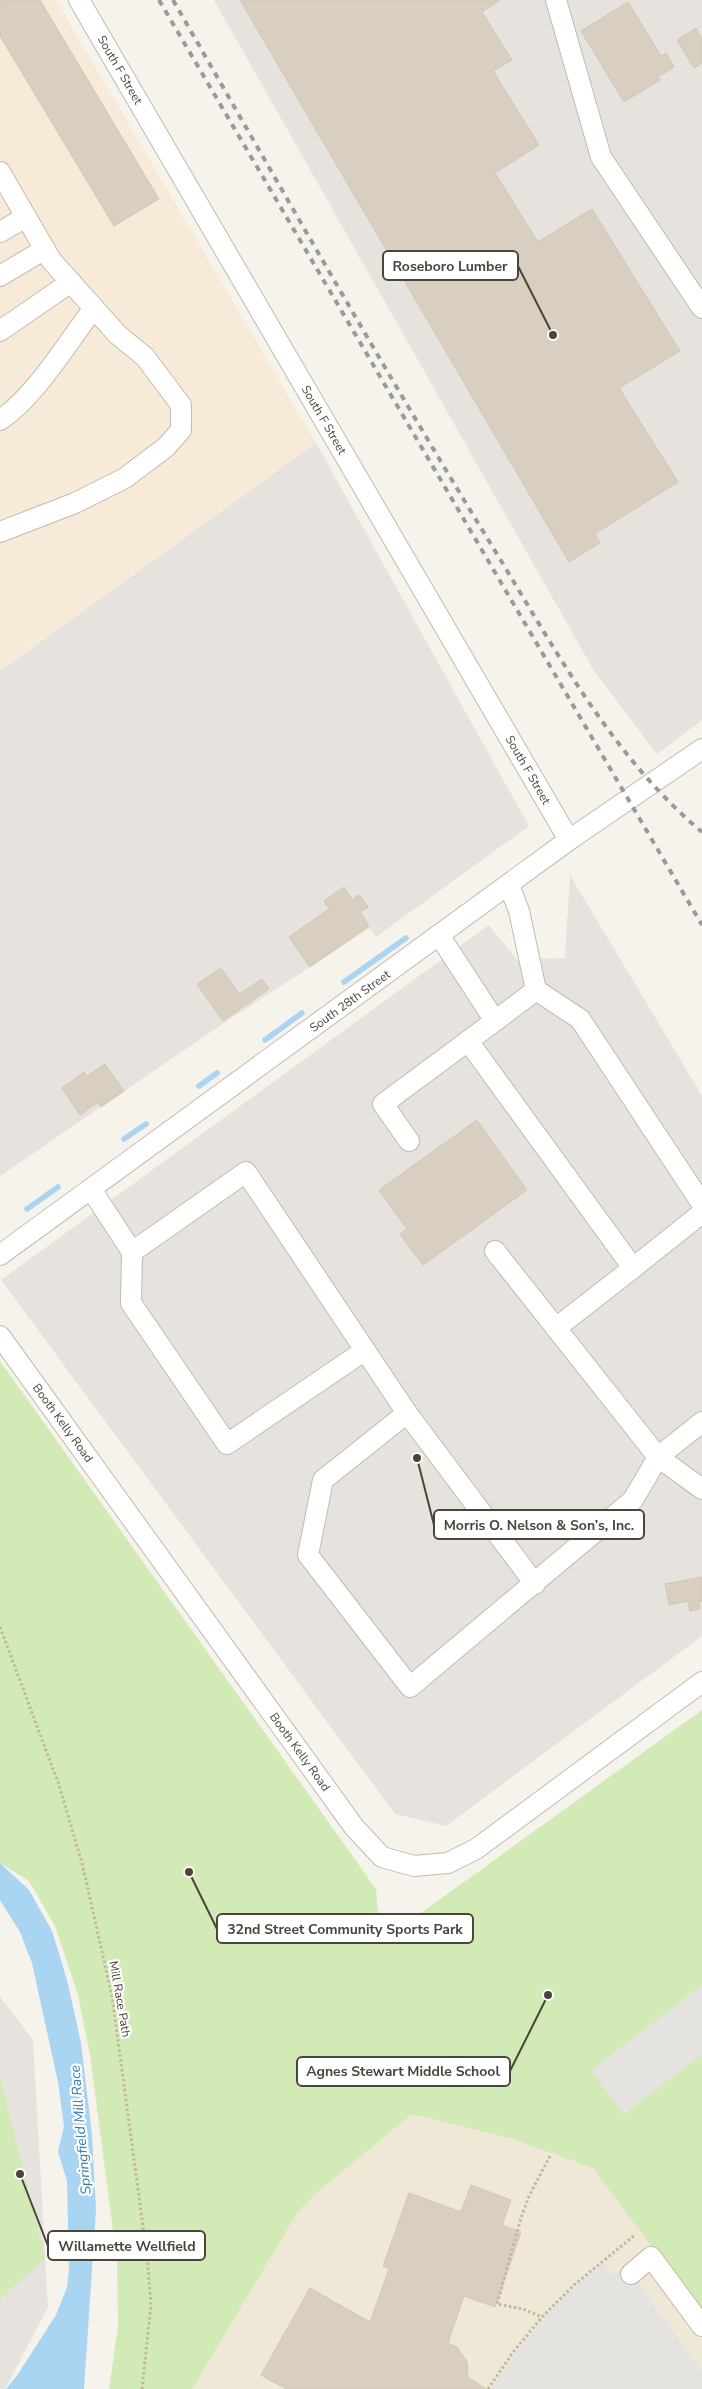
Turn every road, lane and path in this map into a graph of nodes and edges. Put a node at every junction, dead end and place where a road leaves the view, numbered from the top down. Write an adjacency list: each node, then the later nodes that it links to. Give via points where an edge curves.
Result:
1 (78, 0): 15 (street, South F Street)
2 (556, 0): 10 (street, via 601,157)
3 (2, 181): 4 (street)
4 (26, 217): 5 (street); 6 (street)
5 (0, 232)
6 (45, 250): 7 (street); 8 (street)
7 (0, 276)
8 (71, 282): 9 (street); 11 (street)
9 (94, 308): 12 (street, via 33,388 14,410); 13 (street, via 118,335 145,356 181,405 181,430 166,447 125,478 75,503)
10 (702, 308)
11 (0, 331)
12 (0, 420)
13 (0, 532)
14 (702, 749): 15 (street, South 28th Street)
15 (569, 840): 16 (street, South 28th Street)
16 (509, 885): 17 (street, South 28th Street); 18 (street, via 519,911)
17 (439, 935): 19 (street); 22 (street, South 28th Street)
18 (536, 990): 19 (street); 23 (street, via 580,1018)
19 (495, 1021): 20 (street)
20 (468, 1041): 21 (street, via 383,1104); 28 (street)
21 (409, 1141)
22 (91, 1189): 26 (street); 27 (street, South 28th Street)
23 (702, 1204)
24 (702, 1213): 28 (street)
25 (496, 1251): 29 (street)
26 (132, 1252): 31 (street, via 246,1172); 31 (street, via 131,1303 227,1444)
27 (0, 1255)
28 (633, 1268): 29 (street)
29 (556, 1328): 34 (street)
30 (0, 1336): 38 (street, Booth Kelly Road, via 348,1819 382,1856 414,1866 448,1863 476,1850)
31 (364, 1351): 32 (street)
32 (407, 1413): 36 (street); 36 (street, via 323,1480 308,1555 410,1687)
33 (702, 1422): 34 (street)
34 (658, 1457): 35 (street); 36 (street, via 633,1500)
35 (702, 1489)
36 (535, 1584)
37 (0, 1627): 44 (path, Mill Race Path, via 59,1785 82,1863 112,1996 148,2256 151,2305)
38 (702, 1682)
39 (550, 2156): 42 (path, via 521,2218 497,2304 523,2308)
40 (635, 2235): 42 (path, via 574,2285)
41 (631, 2274): 43 (street, via 651,2258)
42 (542, 2317): 45 (path, via 514,2350)
43 (702, 2326)
44 (142, 2389)
45 (488, 2389)

